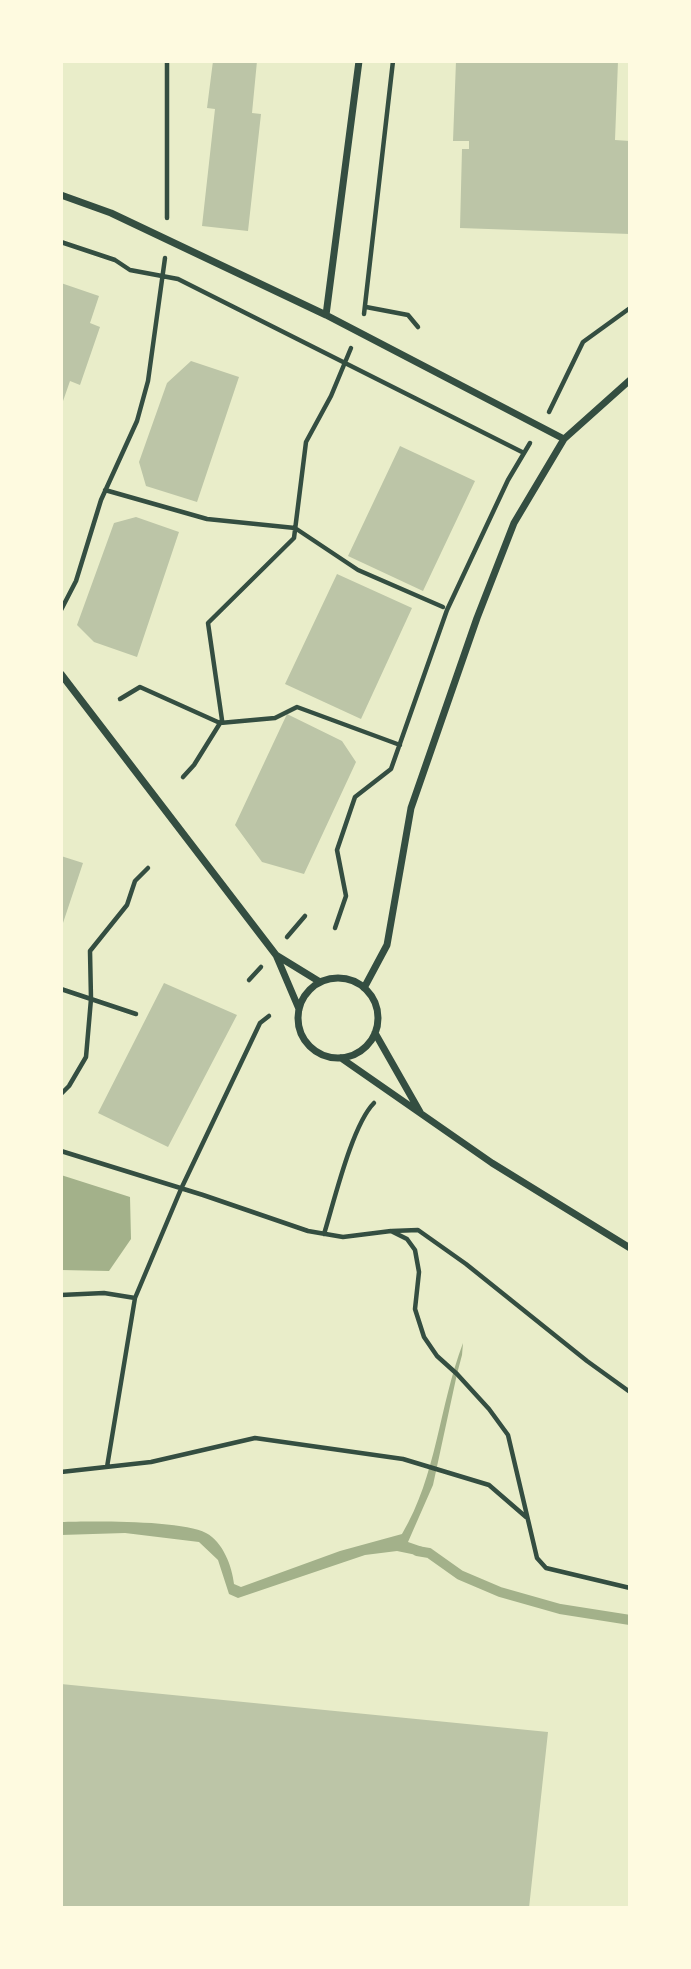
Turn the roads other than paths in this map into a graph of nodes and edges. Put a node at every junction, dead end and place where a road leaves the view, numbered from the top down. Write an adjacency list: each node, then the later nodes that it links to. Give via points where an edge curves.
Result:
1 (359, 61): 3 (street)
2 (61, 195): 3 (street, via 111,213)
3 (326, 315): 5 (street)
4 (630, 380): 5 (street)
5 (564, 439): 9 (street, via 514,523 477,618 411,808 387,945)
6 (61, 674): 7 (street)
7 (276, 955): 8 (street); 10 (street)
8 (320, 982): 9 (street, via 351,980); 10 (street, via 306,993)
9 (364, 988): 11 (street, via 378,1017)
10 (299, 1009): 12 (street, via 303,1039 320,1054)
11 (375, 1033): 12 (street, via 362,1050); 13 (street)
12 (341, 1058): 13 (street)
13 (422, 1115): 14 (street)
14 (630, 1248)

